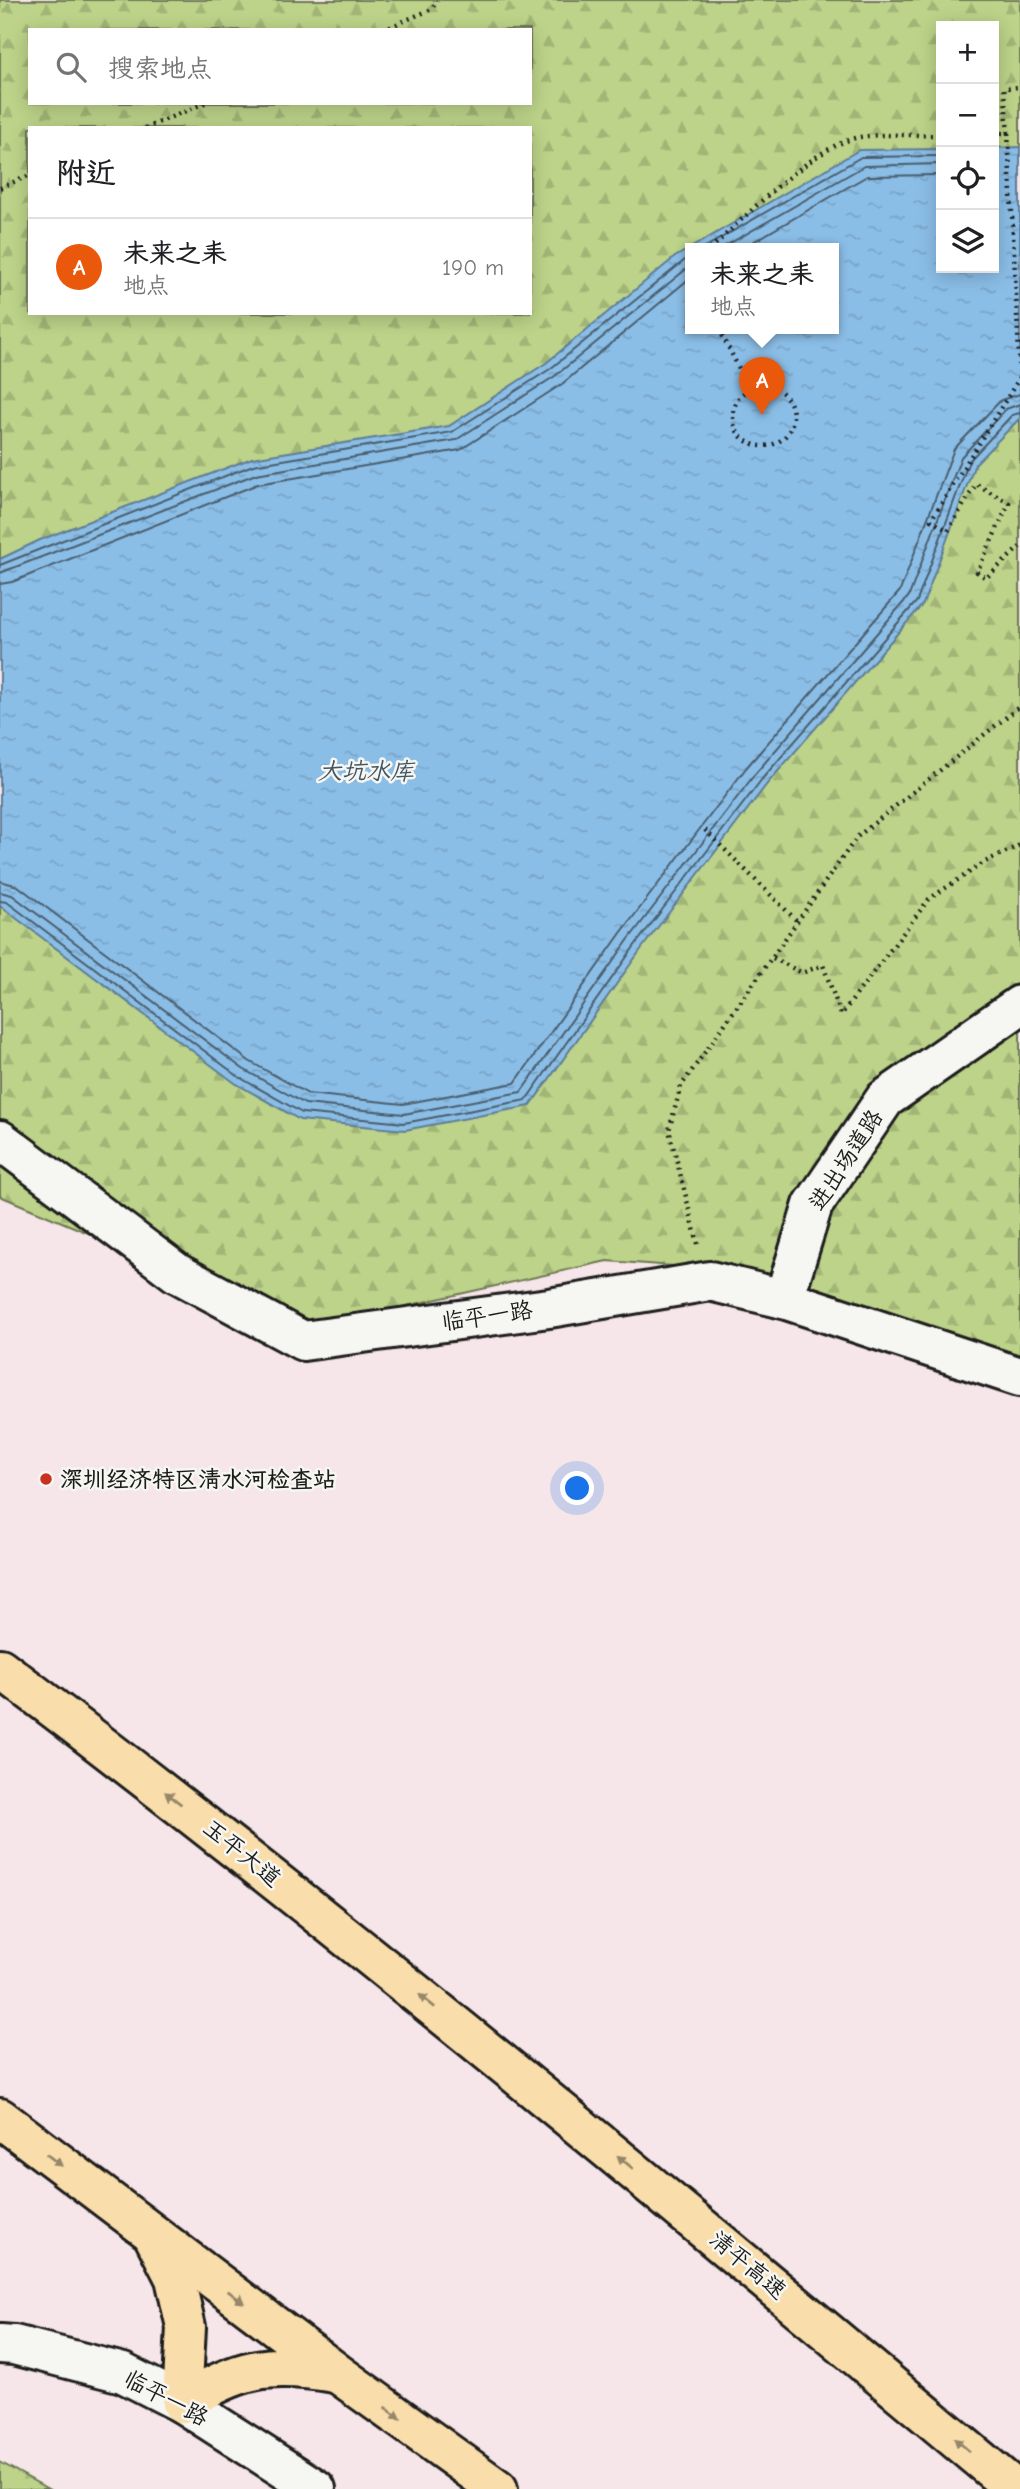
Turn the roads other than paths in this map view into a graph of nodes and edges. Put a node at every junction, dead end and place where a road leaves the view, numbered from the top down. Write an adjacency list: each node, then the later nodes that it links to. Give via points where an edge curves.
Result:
1 (1020, 1005): 3 (street, 进出场道路, via 885,1099 813,1206)
2 (0, 1140): 3 (street, 临平一路, via 177,1273 303,1341 710,1282)
3 (784, 1299): 4 (street, 临平一路)
4 (1020, 1377)
5 (0, 1668): 6 (highway, 玉平大道, one-way to 5, via 184,1806)
6 (480, 2043): 14 (highway, 清平高速, one-way to 6)
7 (0, 2119): 8 (highway, one-way to 8)
8 (153, 2234): 10 (highway, one-way to 10); 11 (highway, via 175,2278 186,2327)
9 (0, 2344): 11 (street, 临平一路, via 123,2374)
10 (337, 2373): 11 (highway, via 290,2365 250,2370); 13 (highway, one-way to 13)
11 (182, 2403): 12 (street, 临平一路)
12 (316, 2489)
13 (498, 2489)
14 (1015, 2489)

